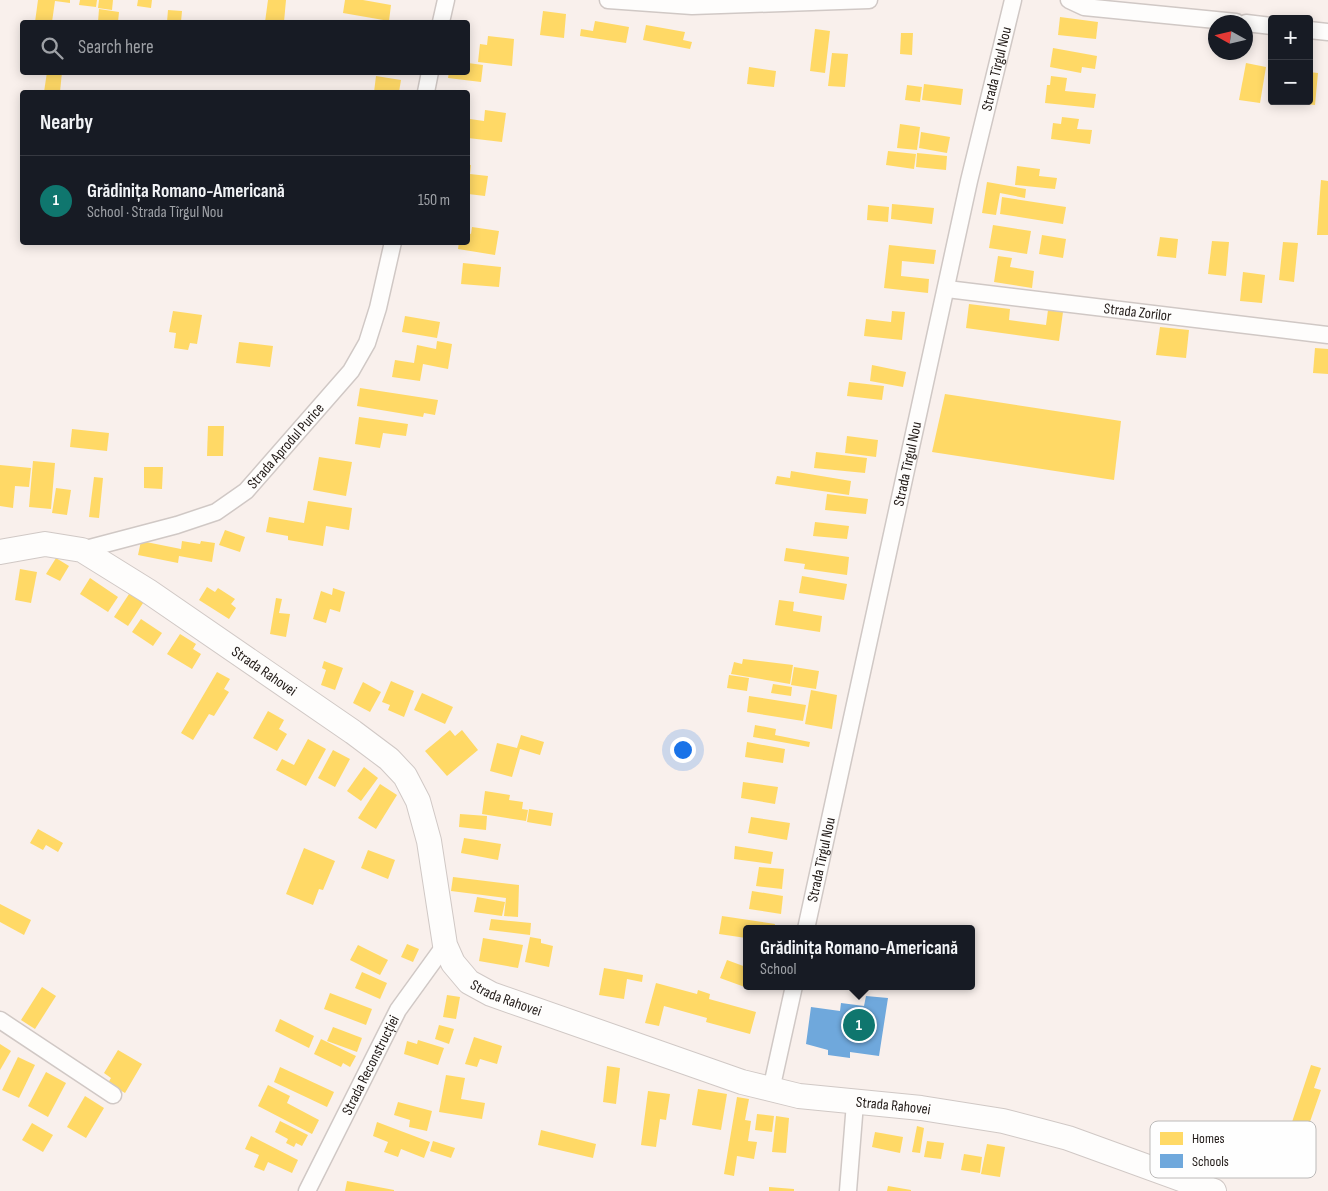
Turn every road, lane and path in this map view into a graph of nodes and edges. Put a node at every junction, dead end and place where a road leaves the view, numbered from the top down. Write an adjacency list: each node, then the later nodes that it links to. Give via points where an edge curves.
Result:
1 (446, 0): 7 (street)
2 (608, 0): 3 (street, via 692,6)
3 (869, 0)
4 (1013, 0): 15 (street, Strada Tîrgul Nou)
5 (1068, 0): 6 (street, via 1084,7)
6 (1208, 19)
7 (441, 20)
8 (1253, 24): 9 (street)
9 (1268, 26)
10 (1313, 30): 11 (street)
11 (1328, 32)
12 (429, 75): 13 (street)
13 (426, 90)
14 (391, 245): 17 (street, Strada Aprodul Purice, via 367,343 351,371 246,491 216,512)
15 (947, 289): 16 (street, Strada Zorilor); 19 (street, Strada Tîrgul Nou)
16 (1328, 335)
17 (82, 550): 18 (main road, Strada Rahovei, via 45,544); 20 (main road, Strada Rahovei, via 354,732 405,776 418,801 430,841)
18 (0, 552)
19 (807, 925)
20 (445, 945): 23 (main road, Strada Rahovei, via 469,982 491,994); 28 (street, Strada Reconstrucției, via 398,1010)
21 (793, 990): 23 (street)
22 (0, 1020): 24 (street)
23 (771, 1090): 25 (main road, Strada Rahovei)
24 (113, 1094)
25 (856, 1103): 26 (main road, Strada Rahovei, via 921,1108 1003,1121 1068,1138); 29 (street)
26 (1150, 1168)
27 (1178, 1178): 30 (main road, Strada Rahovei)
28 (307, 1191)
29 (848, 1191)
30 (1214, 1191)

